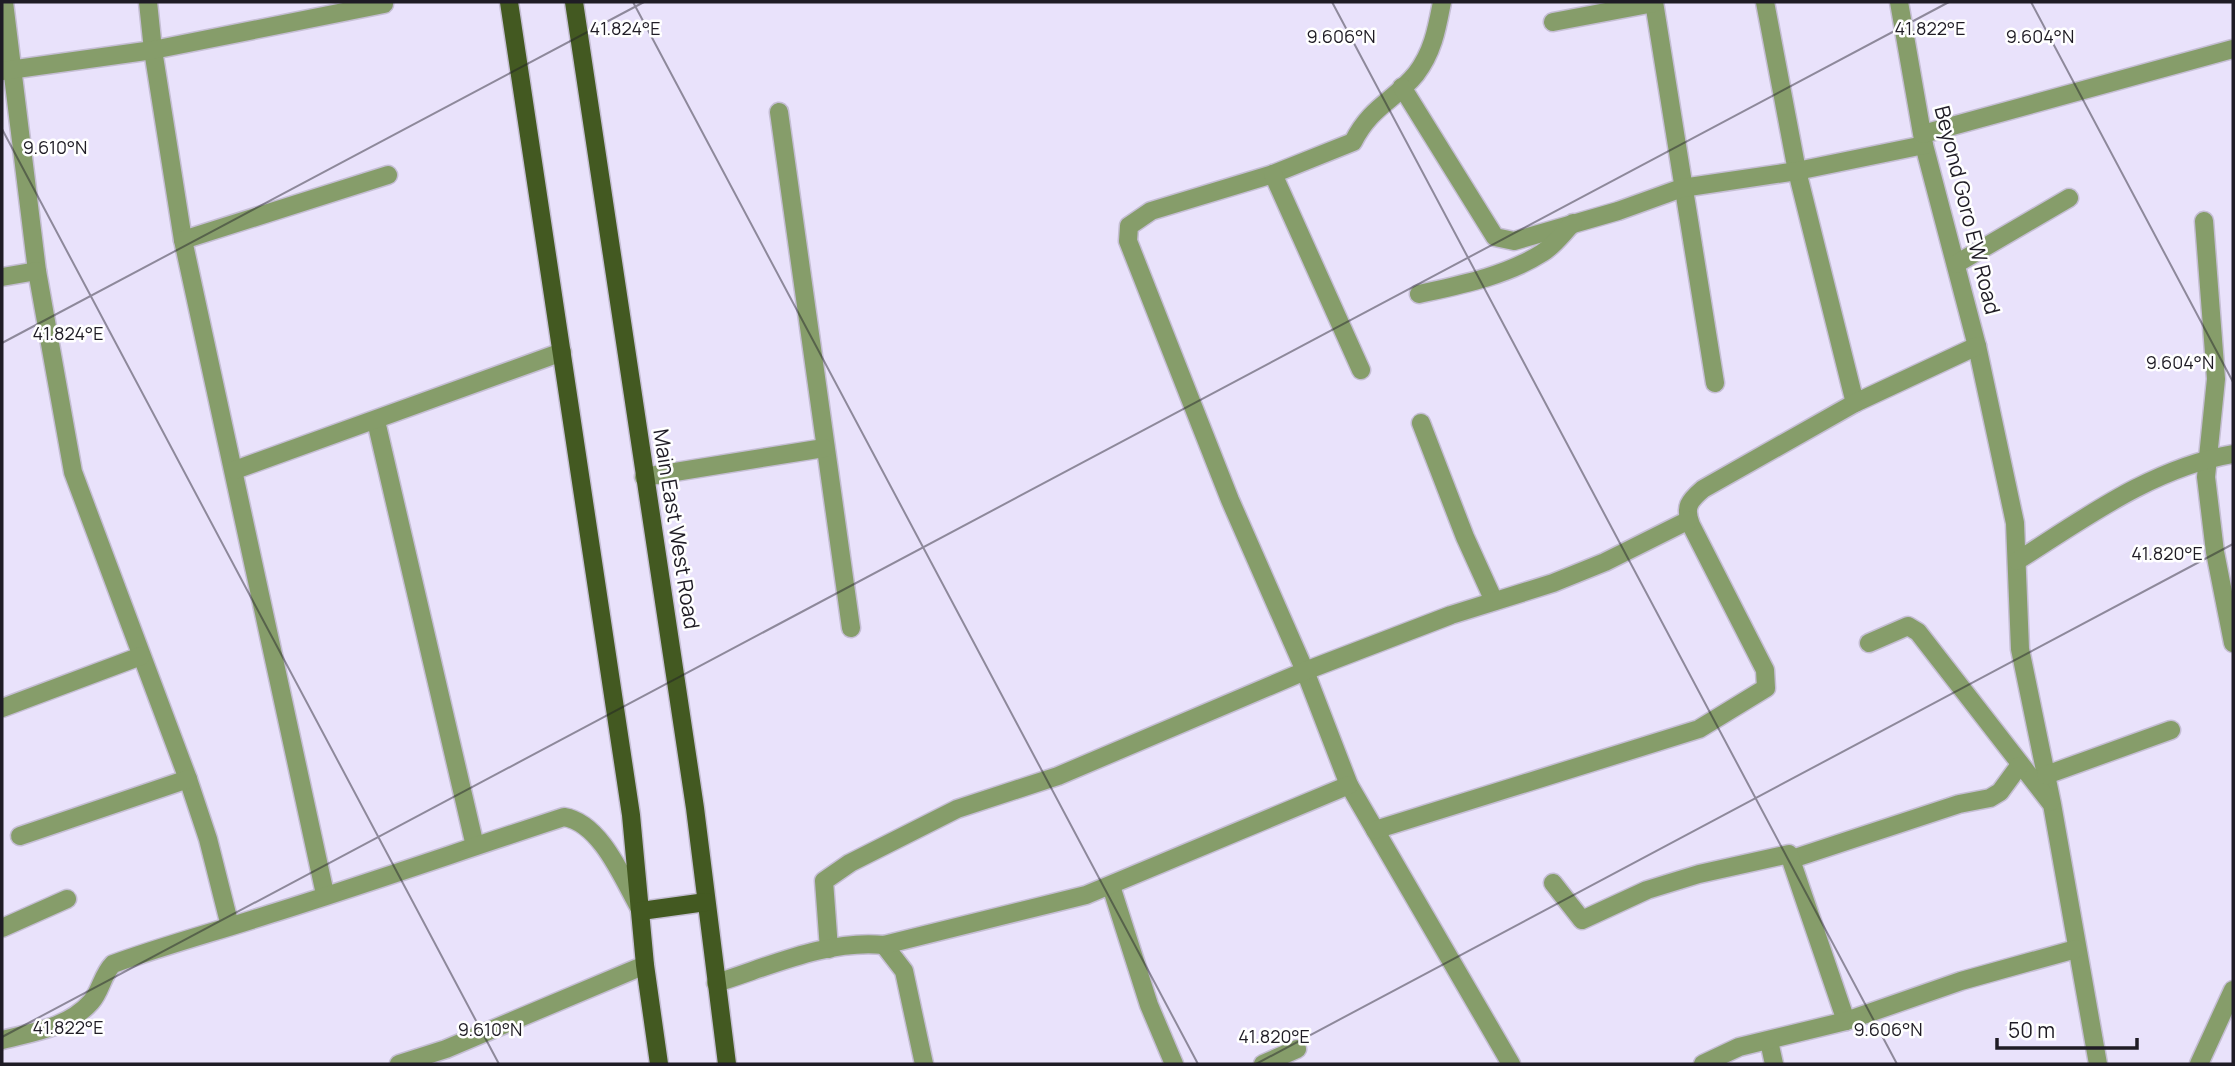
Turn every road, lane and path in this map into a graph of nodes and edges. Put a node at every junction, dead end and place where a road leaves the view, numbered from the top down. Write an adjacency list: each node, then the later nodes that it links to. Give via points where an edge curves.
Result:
1 (4, 2): 13 (street)
2 (148, 2): 12 (street)
3 (509, 2): 30 (main road)
4 (574, 2): 40 (main road, Main East West Road)
5 (1442, 2): 14 (street, via 1434,42 1416,74)
6 (1654, 2): 10 (street); 20 (street)
7 (1765, 2): 17 (street)
8 (1899, 2): 16 (street, Beyond Goro EW Road)
9 (384, 4): 12 (street)
10 (1553, 22)
11 (2233, 48): 16 (street)
12 (153, 50): 13 (street); 24 (street)
13 (7, 71): 26 (street)
14 (1402, 87): 18 (street, via 1363,122 1353,142); 23 (street, via 1495,237 1514,241)
15 (779, 112): 36 (street)
16 (1923, 140): 17 (street); 25 (street, Beyond Goro EW Road)
17 (1797, 171): 20 (street); 33 (street)
18 (1273, 174): 31 (street); 48 (street, via 1151,211 1129,226 1128,242 1230,500)
19 (388, 175): 24 (street)
20 (1682, 188): 23 (street); 32 (street)
21 (2068, 198): 25 (street)
22 (2204, 221): 38 (street, via 2216,379)
23 (1573, 223): 28 (street, via 1552,245 1524,262 1464,284)
24 (183, 240): 39 (street)
25 (1956, 264): 29 (street, Beyond Goro EW Road)
26 (37, 271): 27 (street); 47 (street, via 73,472)
27 (2, 277)
28 (1419, 294)
29 (1977, 346): 33 (street); 42 (street, Beyond Goro EW Road, via 2015,523)
30 (562, 352): 34 (street); 65 (main road, via 631,815)
31 (1361, 370)
32 (1715, 383)
33 (1855, 403): 41 (street, via 1703,489 1687,506)
34 (376, 421): 39 (street); 58 (street)
35 (1421, 423): 43 (street)
36 (824, 448): 40 (street); 44 (street)
37 (2233, 454): 38 (street)
38 (2210, 458): 42 (street, via 2134,487); 45 (street, via 2206,477 2215,552)
39 (235, 470): 62 (street)
40 (644, 477): 64 (main road, Main East West Road)
41 (1689, 520): 43 (street, via 1605,562); 56 (street, via 1765,670 1766,688 1699,729)
42 (2017, 561): 52 (street, Beyond Goro EW Road, via 2020,649)
43 (1494, 601): 48 (street)
44 (851, 628)
45 (2233, 641)
46 (1868, 643): 51 (street, via 1908,626 1918,632)
47 (141, 656): 49 (street); 53 (street)
48 (1304, 670): 54 (street); 69 (street, via 1058,776 957,809 832,873 824,881 823,894)
49 (2, 708)
50 (2171, 730): 52 (street)
51 (2019, 766): 55 (street); 59 (street, via 2000,792 1990,797 1959,803)
52 (2046, 775): 55 (street, Beyond Goro EW Road)
53 (188, 779): 57 (street); 66 (street)
54 (1349, 785): 56 (street); 61 (street)
55 (2052, 804): 70 (street, Beyond Goro EW Road)
56 (1375, 830): 86 (street)
57 (20, 836)
58 (475, 846): 62 (street); 65 (street, via 564,817 577,819 614,863)
59 (1792, 859): 60 (street, via 1785,853 1699,874 1647,890 1582,920); 74 (street)
60 (1553, 883)
61 (1111, 886): 68 (street, via 1022,913); 84 (street, via 1149,1005)
62 (324, 894): 66 (street)
63 (67, 899): 67 (street)
64 (706, 902): 65 (main road); 72 (main road, Main East West Road)
65 (641, 911): 71 (main road)
66 (230, 926): 75 (street, via 113,964 93,1000 77,1015 59,1025)
67 (2, 928)
68 (884, 945): 69 (street); 83 (street, via 904,971)
69 (829, 949): 72 (street)
70 (2076, 949): 74 (street, via 1939,988); 89 (street, Beyond Goro EW Road)
71 (645, 965): 77 (street); 81 (main road)
72 (716, 983): 82 (main road, Main East West Road)
73 (2233, 990): 90 (street)
74 (1846, 1021): 76 (street)
75 (2, 1040)
76 (1769, 1041): 87 (street, via 1739,1047); 88 (street)
77 (446, 1049): 79 (street); 80 (street)
78 (1297, 1049): 85 (street)
79 (399, 1064)
80 (430, 1064)
81 (659, 1064)
82 (727, 1064)
83 (924, 1064)
84 (1174, 1064)
85 (1263, 1064)
86 (1511, 1064)
87 (1703, 1064)
88 (1774, 1064)
89 (2098, 1064)
90 (2199, 1064)

